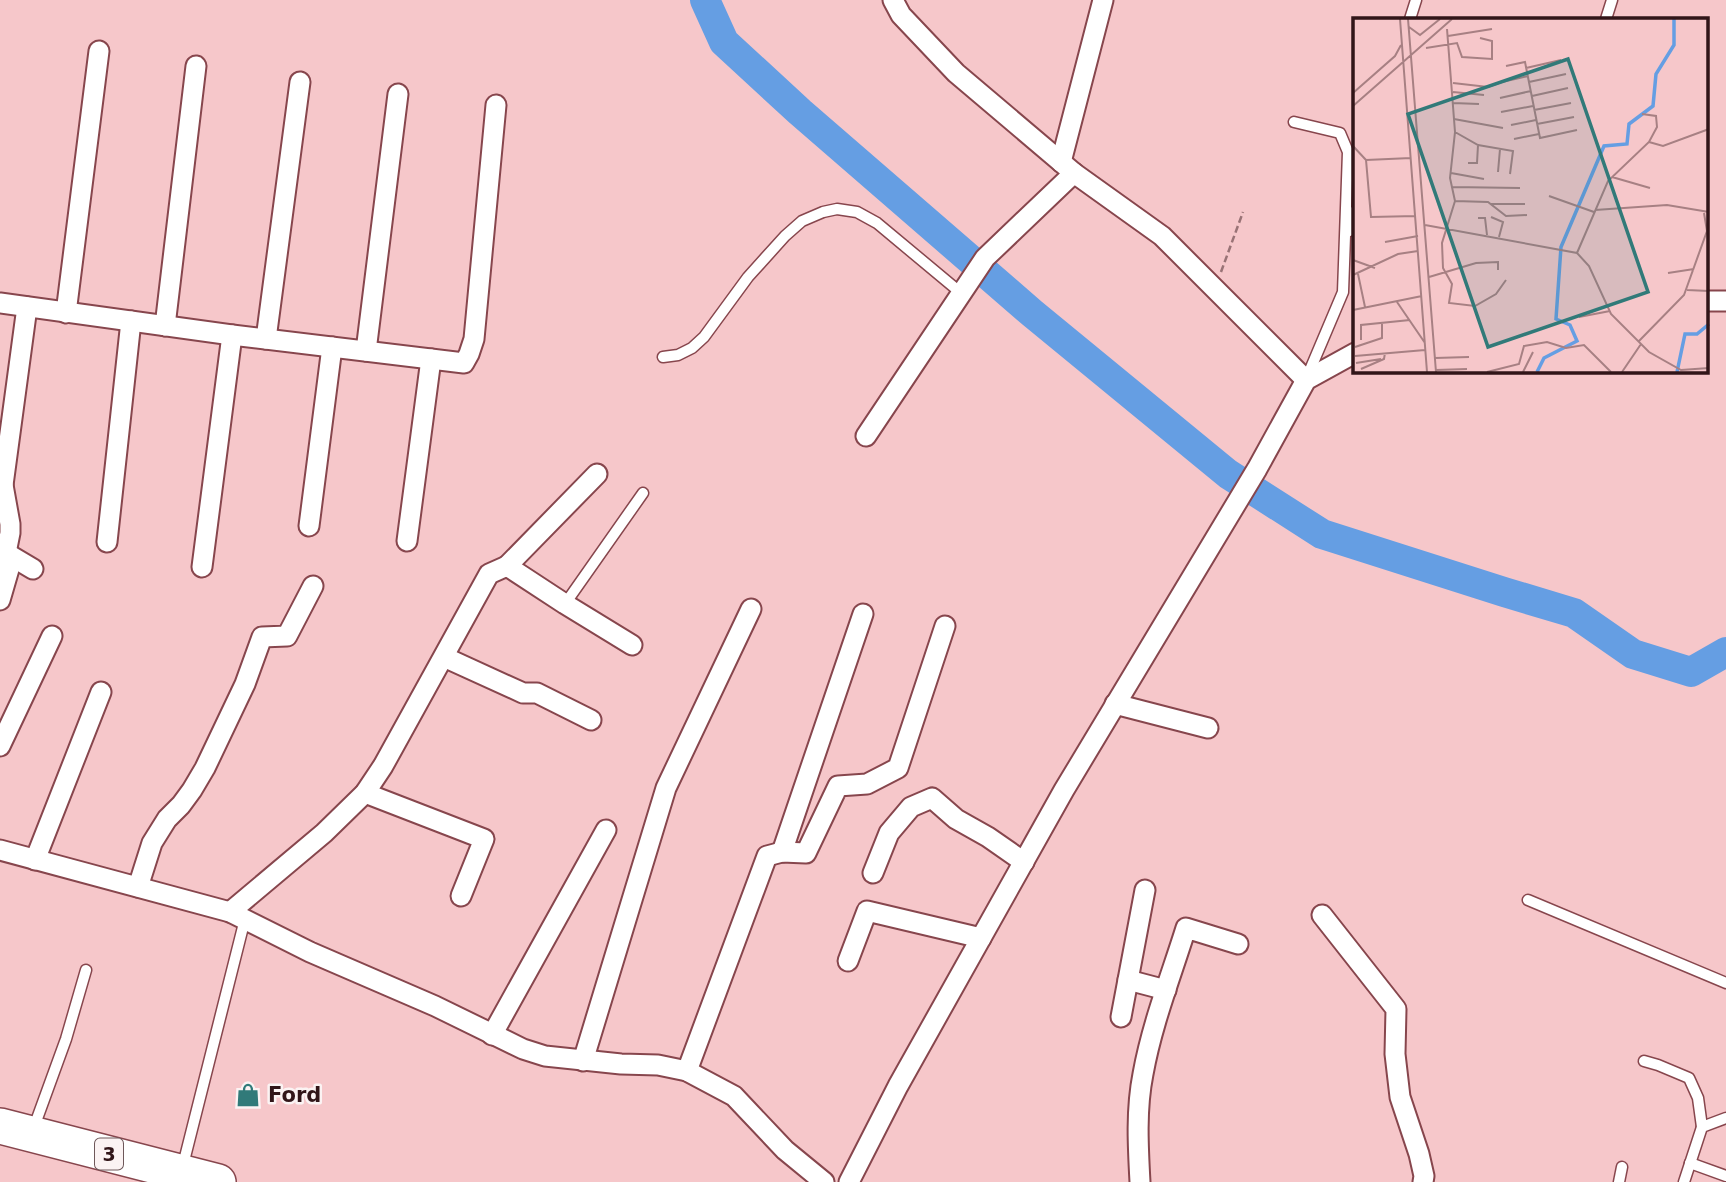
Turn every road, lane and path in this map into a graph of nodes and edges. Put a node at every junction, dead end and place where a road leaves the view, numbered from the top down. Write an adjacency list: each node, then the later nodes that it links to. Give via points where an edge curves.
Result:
1 (893, 0): 13 (street, via 901,15 956,73)
2 (1103, 0): 13 (street)
3 (1416, 0): 5 (lane)
4 (1612, 0): 6 (lane)
5 (1410, 18)
6 (1606, 18)
7 (99, 51): 23 (street)
8 (196, 66): 25 (street)
9 (300, 82): 27 (street)
10 (398, 94): 29 (street)
11 (496, 105): 32 (street, via 474,339 464,363)
12 (1294, 122): 16 (lane, via 1340,133 1348,152)
13 (1067, 167): 17 (street, via 985,258); 18 (street, via 1162,236)
14 (1243, 212): 18 (path)
15 (1353, 218): 16 (lane)
16 (1345, 246): 33 (lane, via 1343,292)
17 (966, 286): 31 (lane, via 858,212 823,212 785,236 692,348); 34 (street)
18 (1215, 289): 33 (street)
19 (1708, 301): 20 (street)
20 (1726, 301)
21 (0, 303): 22 (street)
22 (26, 307): 23 (street); 36 (street)
23 (66, 313): 24 (street)
24 (131, 321): 25 (street); 40 (street)
25 (165, 326): 26 (street)
26 (232, 335): 27 (street); 43 (street)
27 (266, 339): 28 (street)
28 (332, 347): 29 (street); 38 (street)
29 (366, 351): 32 (street)
30 (1353, 353): 33 (street)
31 (663, 357)
32 (431, 359): 39 (street)
33 (1306, 380): 55 (street)
34 (866, 436)
35 (597, 474): 42 (street)
36 (1, 490): 41 (street, via 10,524 9,542)
37 (643, 493): 47 (lane)
38 (309, 526)
39 (407, 541)
40 (107, 542)
41 (2, 549): 44 (street); 46 (street, via 9,569)
42 (507, 566): 47 (street); 53 (street, via 489,574)
43 (202, 567)
44 (33, 569)
45 (313, 586): 66 (street, via 287,636 262,638 205,768 152,843)
46 (0, 600)
47 (565, 604): 52 (street)
48 (751, 609): 81 (street, via 666,788)
49 (863, 614): 62 (street)
50 (945, 626): 62 (street, via 898,768 867,784 838,786 806,853)
51 (52, 636): 58 (street)
52 (632, 645)
53 (444, 657): 56 (street, via 523,693 537,693); 59 (street)
54 (101, 692): 63 (street)
55 (1115, 704): 57 (street); 64 (street)
56 (591, 720)
57 (1208, 728)
58 (0, 746)
59 (365, 793): 68 (street, via 484,839); 71 (street)
60 (606, 830): 80 (street)
61 (0, 850): 63 (street)
62 (782, 852): 83 (street, via 767,856)
63 (35, 860): 66 (street)
64 (1024, 862): 65 (street, via 956,819 932,798 911,807 889,833); 72 (street)
65 (873, 873)
66 (138, 887): 71 (street)
67 (1145, 890): 76 (street)
68 (461, 896)
69 (1528, 900): 77 (lane)
70 (1322, 915): 95 (street, via 1396,1009 1400,1097)
71 (238, 916): 80 (street); 89 (lane)
72 (981, 938): 74 (street, via 867,911); 93 (street)
73 (1238, 944): 78 (street, via 1186,928)
74 (848, 961)
75 (86, 970): 86 (lane, via 66,1039)
76 (1128, 981): 78 (street); 79 (street)
77 (1726, 983)
78 (1166, 990): 94 (street, via 1142,1074)
79 (1121, 1017)
80 (492, 1035): 81 (street, via 545,1056)
81 (583, 1060): 83 (street)
82 (1644, 1061): 85 (lane, via 1689,1078 1698,1098)
83 (687, 1071): 92 (street, via 734,1096 785,1150)
84 (1726, 1118): 85 (lane)
85 (1702, 1127): 87 (lane)
86 (16, 1130): 89 (highway, 3)
87 (1690, 1163): 90 (lane); 97 (lane)
88 (1622, 1167): 96 (lane)
89 (181, 1172): 91 (highway, 3)
90 (1726, 1176)
91 (218, 1182)
92 (824, 1182)
93 (849, 1182)
94 (1140, 1182)
95 (1423, 1182)
96 (1619, 1182)
97 (1684, 1182)

